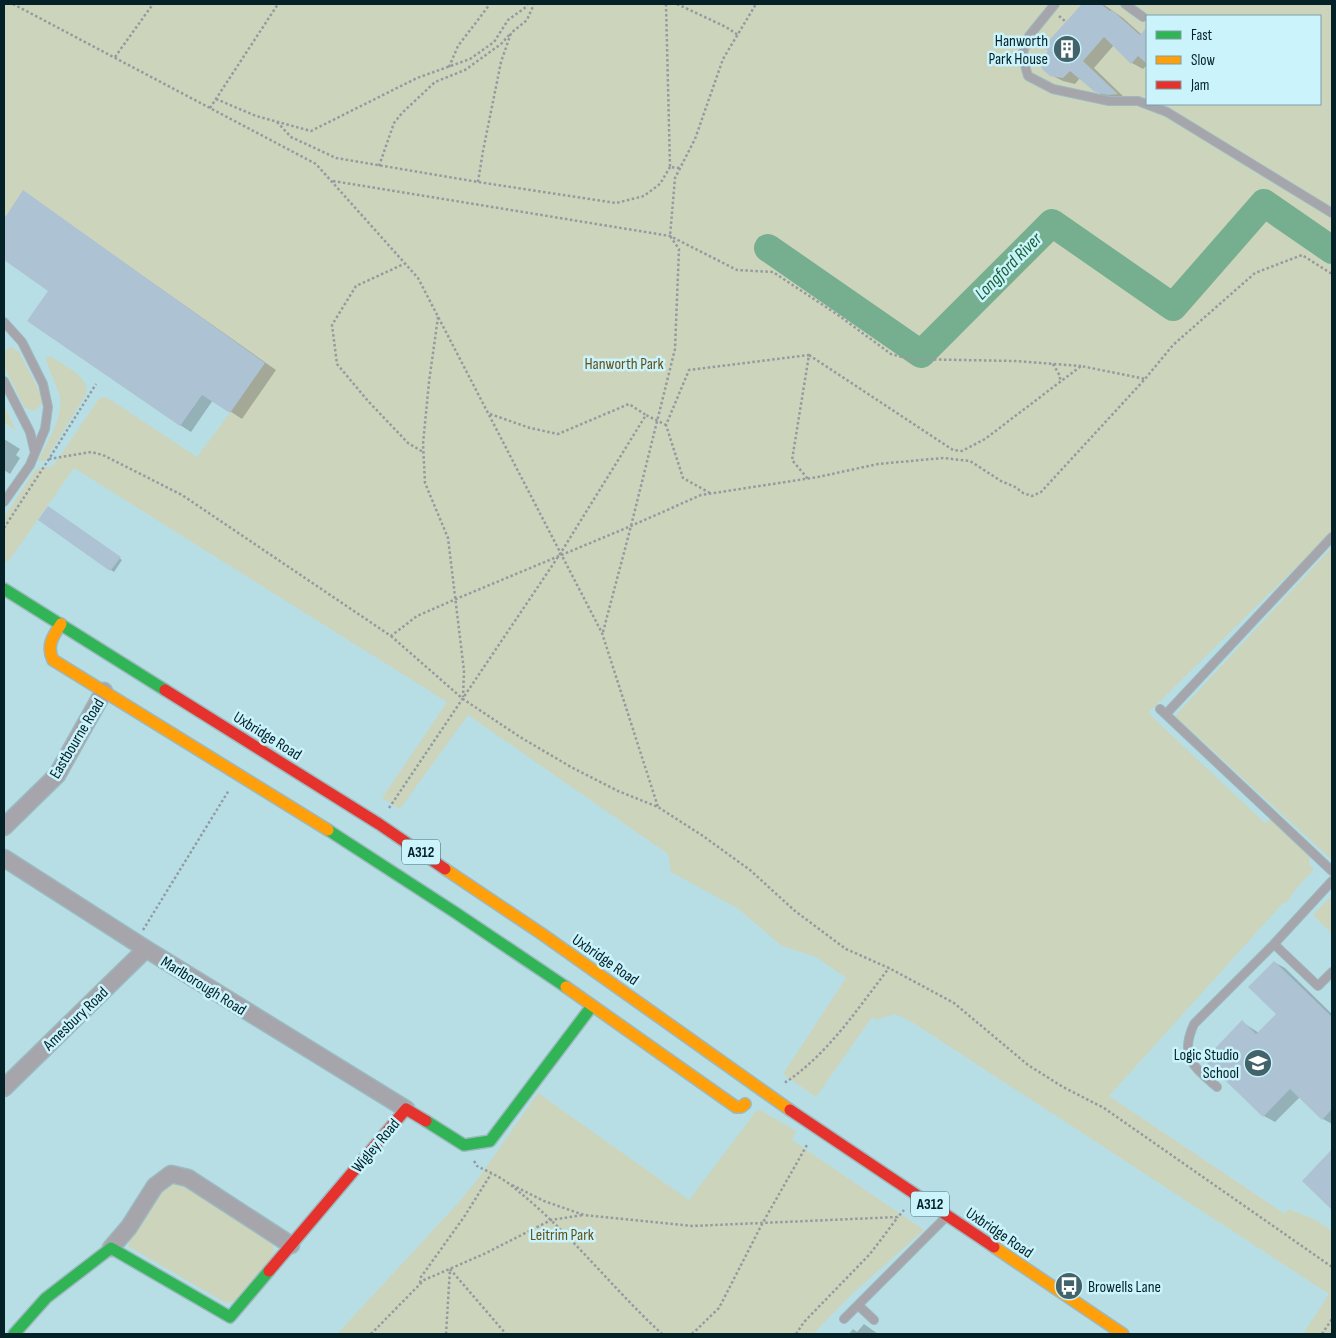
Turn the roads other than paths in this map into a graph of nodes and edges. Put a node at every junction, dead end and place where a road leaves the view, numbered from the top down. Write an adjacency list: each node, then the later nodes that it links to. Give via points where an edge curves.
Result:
1 (1055, 4): 4 (lane, via 1029,36 1022,55 1028,76 1053,89 1109,101)
2 (1125, 4): 3 (lane)
3 (1143, 17)
4 (1146, 104)
5 (1149, 105): 6 (lane, via 1167,112)
6 (1332, 213)
7 (4, 322): 8 (lane)
8 (7, 332): 10 (lane, via 22,342 43,384 48,407 45,429)
9 (4, 381): 10 (lane, via 30,432)
10 (35, 453): 11 (lane)
11 (4, 502)
12 (1332, 537): 18 (lane, via 1163,712)
13 (4, 589): 14 (street, Uxbridge Road / A312)
14 (61, 624): 15 (street, via 49,645 48,654); 28 (street, Uxbridge Road / A312, via 379,824)
15 (104, 691): 16 (street, Eastbourne Road, via 57,775); 23 (street, via 416,886)
16 (4, 827)
17 (4, 858): 21 (street, Marlborough Road)
18 (1332, 871)
19 (1332, 881): 20 (lane)
20 (1274, 944): 22 (lane, via 1318,986); 24 (lane, via 1194,1024 1189,1035 1187,1048 1191,1060)
21 (141, 946): 25 (street, Amesbury Road); 27 (street, Marlborough Road)
22 (1332, 972)
23 (592, 1006): 26 (street, via 736,1107); 27 (street, Wigley Road, via 490,1140 464,1145)
24 (1217, 1087)
25 (4, 1088)
26 (745, 1104)
27 (406, 1109): 29 (street, Wigley Road)
28 (947, 1216): 31 (lane); 35 (street, Uxbridge Road / A312)
29 (291, 1245): 30 (street, via 188,1178 170,1174 155,1186 129,1227); 30 (street, Wigley Road, via 225,1323)
30 (111, 1248): 34 (street, via 46,1298)
31 (858, 1305): 32 (lane); 33 (lane)
32 (844, 1320)
33 (874, 1320)
34 (14, 1334)
35 (1123, 1334)

